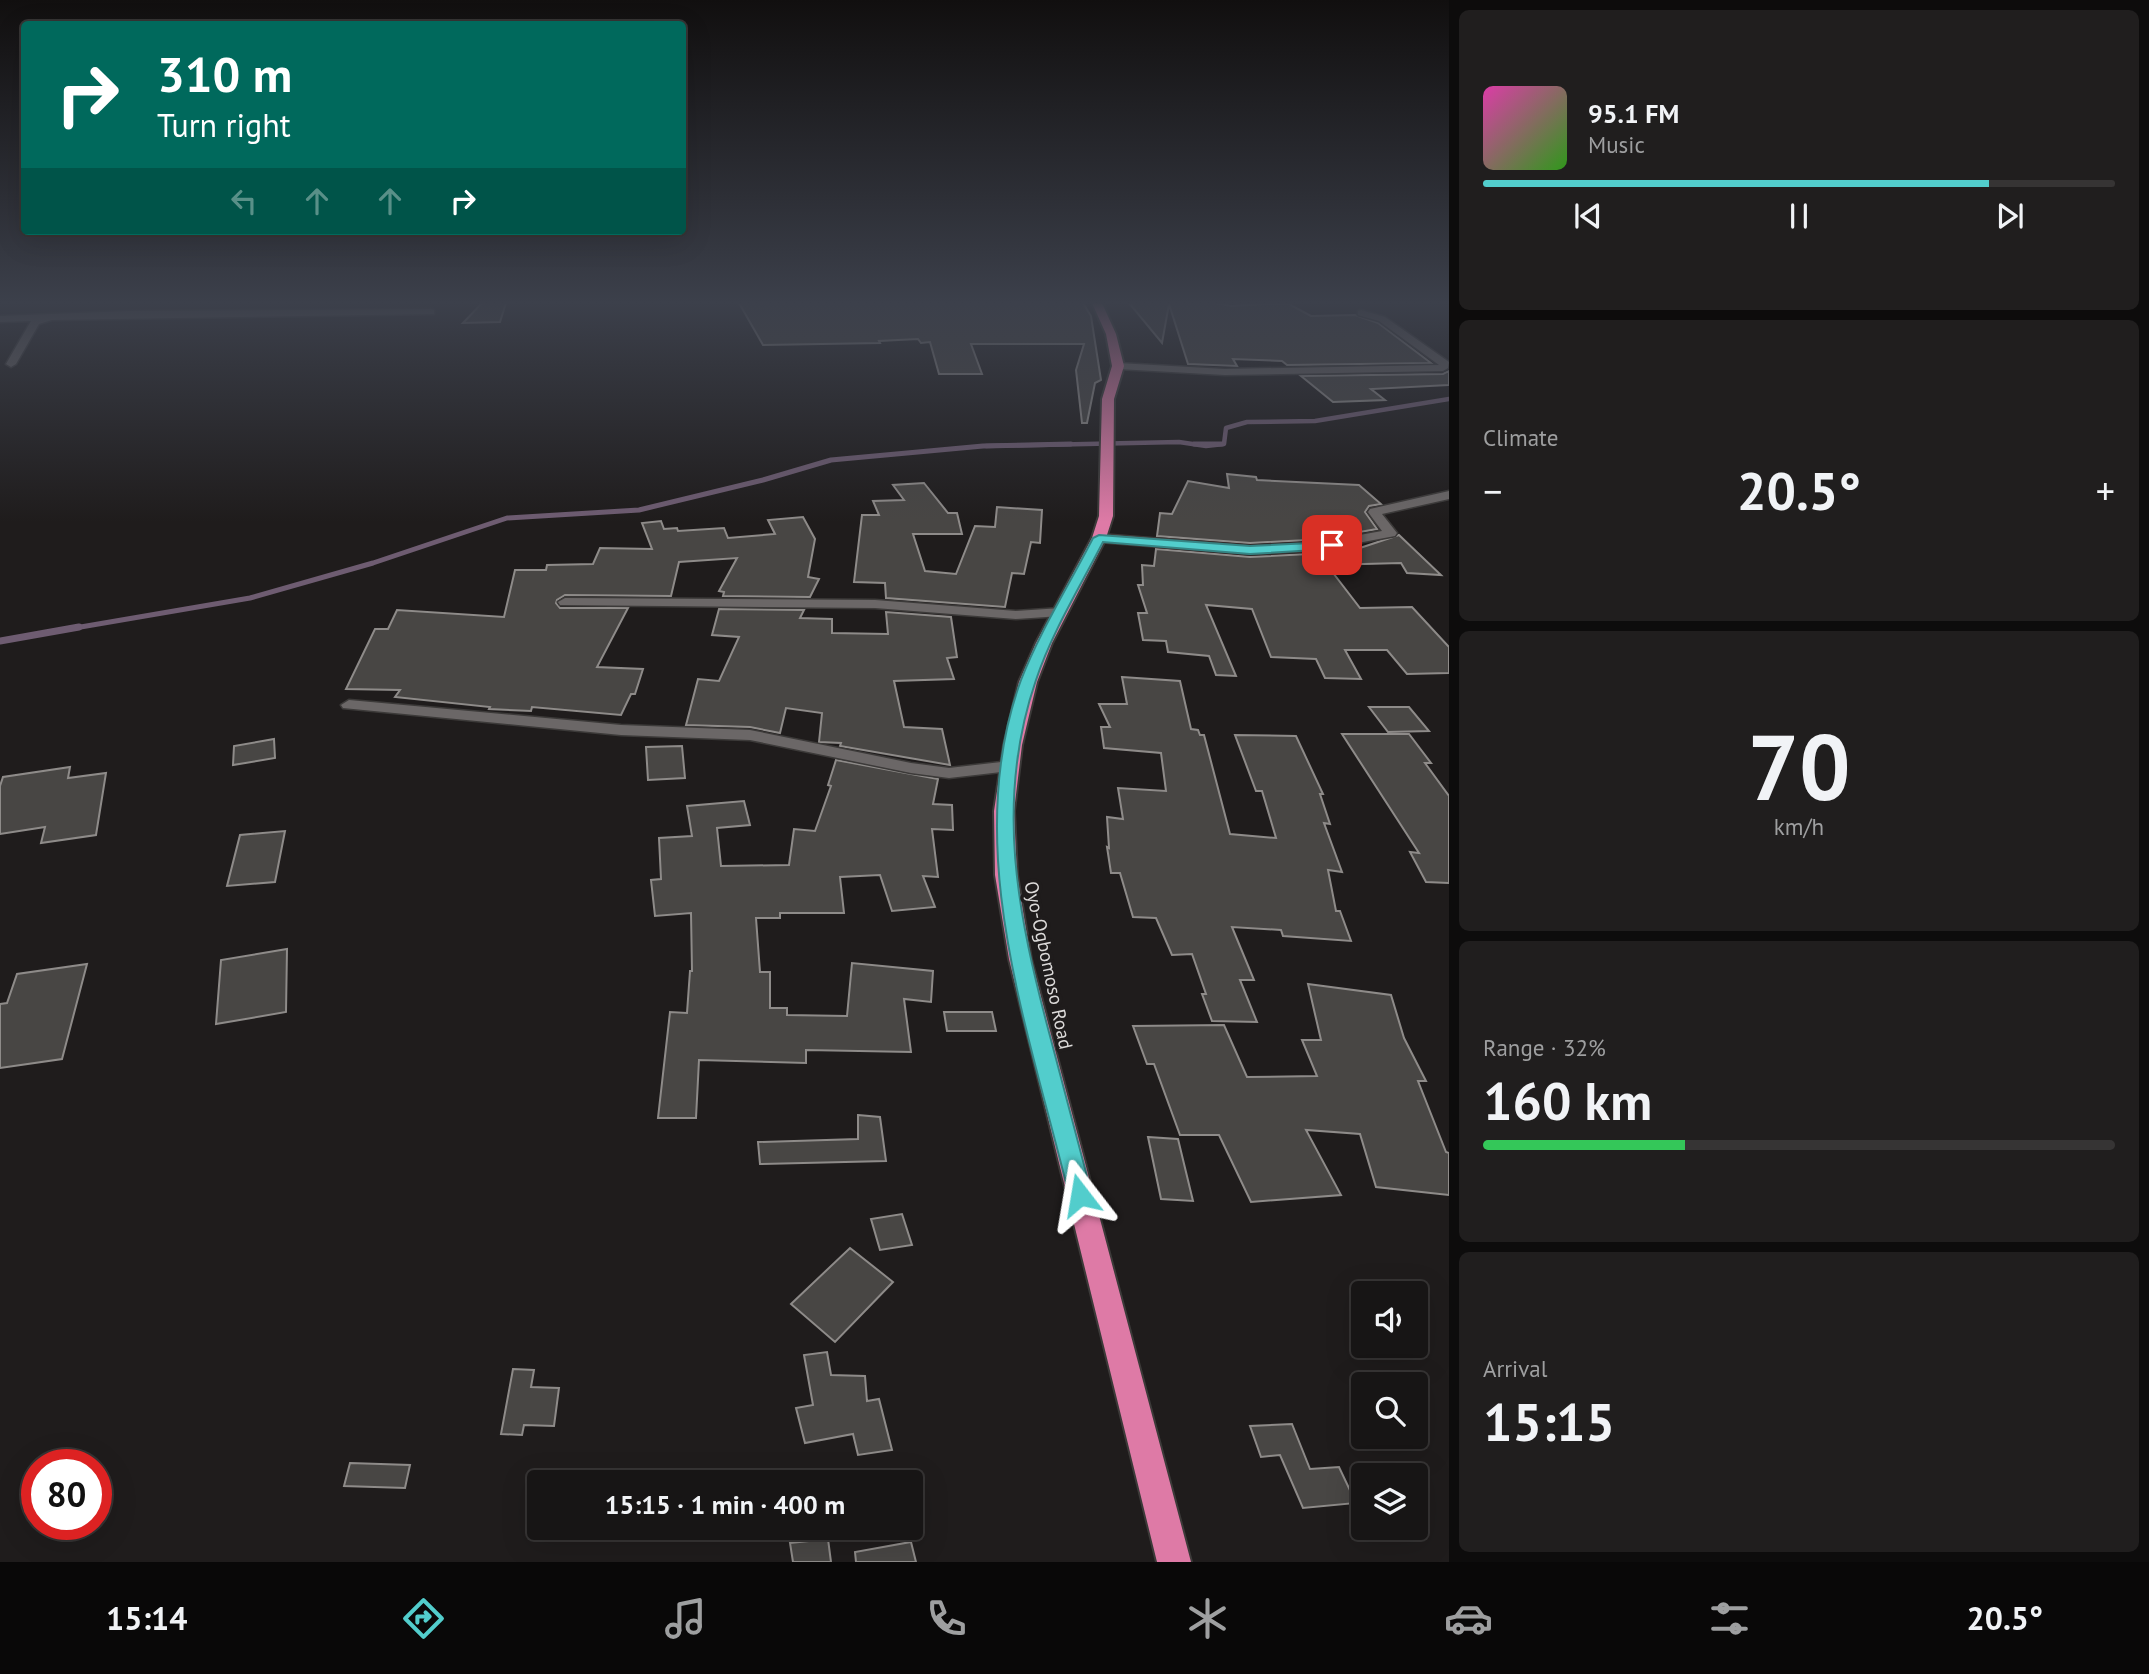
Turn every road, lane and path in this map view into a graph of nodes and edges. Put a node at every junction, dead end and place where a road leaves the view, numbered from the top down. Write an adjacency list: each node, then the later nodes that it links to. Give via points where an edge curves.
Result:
1 (1115, 376): 3 (highway, Oyo-Ogbomoso Road, via 1108,399 1106,516)
2 (1449, 495): 3 (street, via 1374,512 1390,533 1348,545 1250,550)
3 (1099, 538): 5 (highway, Oyo-Ogbomoso Road)
4 (565, 603): 5 (street, via 875,604 1016,615)
5 (1061, 611): 7 (highway, Oyo-Ogbomoso Road, via 1028,682)
6 (349, 705): 7 (street, via 621,730 750,735 949,774)
7 (1010, 766): 8 (highway, Oyo-Ogbomoso Road, via 1004,811 1006,875 1020,959)
8 (1174, 1562)

